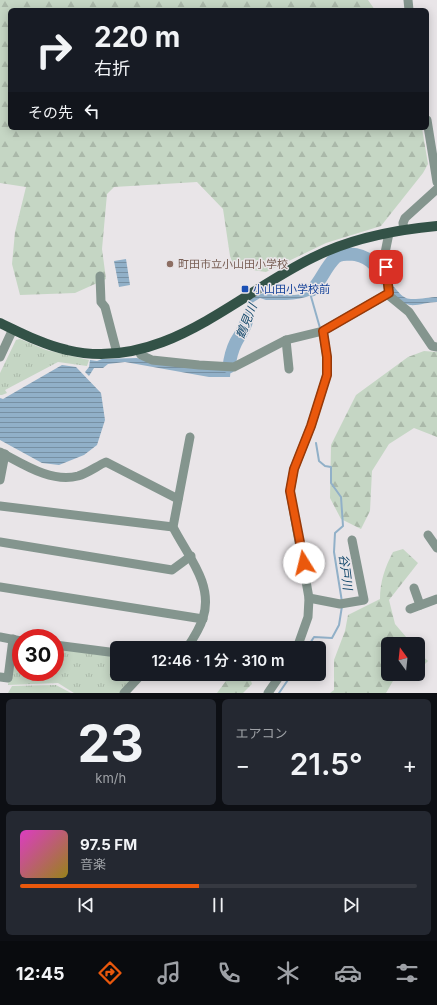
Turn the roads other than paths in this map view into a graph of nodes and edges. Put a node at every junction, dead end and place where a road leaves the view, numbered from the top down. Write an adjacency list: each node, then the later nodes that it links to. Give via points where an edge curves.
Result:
1 (429, 130): 2 (street)
2 (437, 182)
3 (437, 189): 5 (street, via 405,218)
4 (437, 226): 5 (main road)
5 (404, 230): 6 (main road)
6 (389, 233): 8 (street, via 384,258); 14 (main road, via 349,242 321,253 181,336)
7 (100, 276): 15 (street, via 101,302 105,308)
8 (388, 294): 11 (street); 13 (street, via 409,312 432,346)
9 (0, 323): 10 (main road)
10 (13, 329): 15 (main road, via 67,350 93,354); 16 (street)
11 (323, 331): 12 (street); 31 (street, via 327,375 294,469 290,491)
12 (286, 340): 14 (street, via 228,367 152,360 140,355); 17 (street)
13 (437, 347)
14 (138, 350): 15 (main road)
15 (117, 353)
16 (0, 357)
17 (289, 369)
18 (190, 438): 21 (street)
19 (2, 453): 20 (street); 21 (street, via 33,470 57,477 78,476 106,462)
20 (0, 480)
21 (178, 499): 23 (street)
22 (0, 506): 23 (street)
23 (173, 527): 28 (street, via 184,549)
24 (428, 535): 27 (street)
25 (352, 540): 31 (street, via 364,600 343,604)
26 (0, 542): 28 (street, via 172,570)
27 (437, 548)
28 (191, 556): 35 (street, via 203,587)
29 (0, 587): 35 (street)
30 (414, 588): 33 (street)
31 (309, 598): 39 (street, via 308,617)
32 (437, 599): 33 (street)
33 (420, 605): 34 (street)
34 (410, 609)
35 (203, 618): 38 (street)
36 (0, 637): 37 (street)
37 (12, 639)
38 (191, 641)
39 (299, 641)
40 (64, 646): 41 (street)
41 (110, 652)
42 (12, 661): 43 (street, via 8,678)
43 (0, 677)
44 (135, 681): 46 (street)
45 (276, 681): 47 (street)
46 (124, 693)
47 (268, 693)

